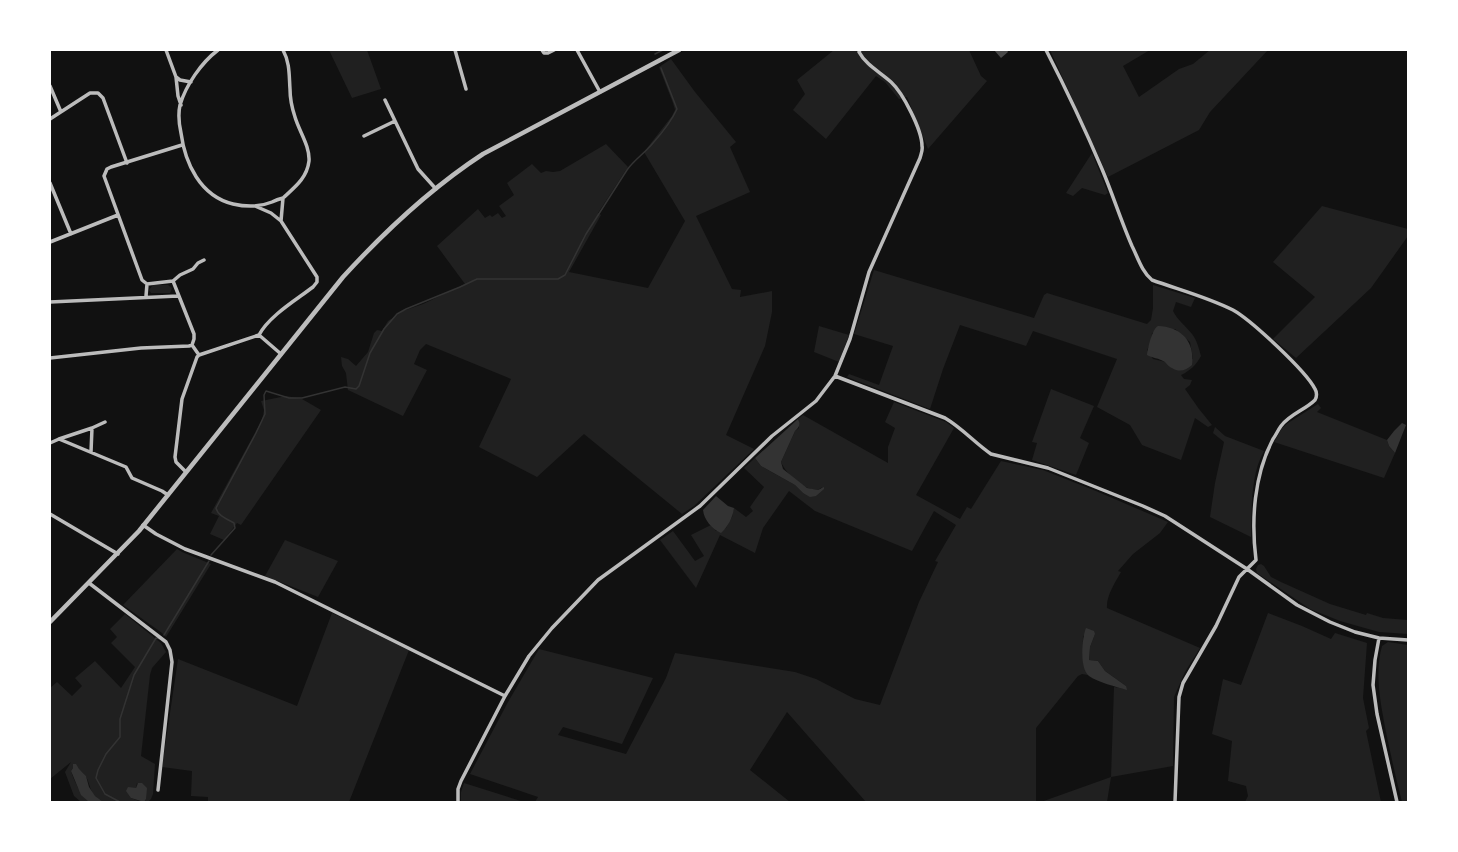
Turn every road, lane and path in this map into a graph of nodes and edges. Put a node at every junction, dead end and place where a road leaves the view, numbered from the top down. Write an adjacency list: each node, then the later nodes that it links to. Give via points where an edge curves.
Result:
1 (166, 50): 11 (street)
2 (218, 50): 12 (street, via 203,64)
3 (283, 50): 26 (street, via 287,58 294,115 308,150 309,160 302,180)
4 (455, 50): 14 (street)
5 (542, 50): 6 (street, via 544,53)
6 (554, 50)
7 (577, 50): 15 (street)
8 (679, 50): 15 (street)
9 (860, 50): 43 (street, via 862,58 892,83 904,99 923,147 869,272 850,339)
10 (1046, 50): 54 (street, via 1099,162 1126,232 1147,276 1235,311 1278,347 1316,390 1315,400 1309,406 1280,426 1263,463 1254,511 1256,560)
11 (176, 77): 12 (street); 17 (street)
12 (190, 82): 17 (street)
13 (50, 86): 18 (street)
14 (466, 89)
15 (600, 92): 25 (street, via 483,154)
16 (385, 100): 20 (street)
17 (180, 105): 22 (street)
18 (62, 112): 19 (street); 23 (street, via 90,93 94,92 101,96)
19 (50, 119)
20 (395, 121): 21 (street); 25 (street, via 418,169)
21 (364, 136)
22 (182, 145): 23 (street); 27 (street, via 193,172 206,190 224,201)
23 (126, 163): 28 (street, via 110,167 104,176)
24 (50, 183): 30 (street)
25 (436, 189): 40 (street, via 394,224 366,252)
26 (283, 198): 27 (street); 29 (street)
27 (255, 206): 29 (street, via 270,212)
28 (118, 215): 30 (street); 34 (street, via 142,280)
29 (281, 221): 38 (street, via 317,280 315,285 274,317)
30 (71, 234): 31 (street)
31 (50, 242)
32 (204, 260): 33 (street)
33 (173, 281): 34 (street); 36 (street)
34 (147, 284): 35 (street)
35 (146, 296): 36 (street); 37 (street)
36 (178, 296): 39 (street, via 194,334)
37 (50, 302)
38 (259, 335): 40 (street); 41 (street)
39 (192, 345): 41 (street); 42 (street)
40 (281, 354): 49 (street)
41 (199, 355): 49 (street, via 182,399 175,457 176,462)
42 (50, 358)
43 (835, 376): 54 (street, via 945,418 991,454 1048,468 1165,516); 59 (street, via 816,401 772,436 700,506 598,580 529,656)
44 (105, 422): 45 (street)
45 (92, 428): 46 (street); 48 (street)
46 (59, 439): 47 (street); 48 (street)
47 (50, 443)
48 (91, 452): 50 (street, via 126,467 132,478)
49 (186, 472): 50 (street)
50 (168, 495): 52 (street)
51 (50, 514): 53 (street)
52 (143, 525): 53 (street); 59 (street, via 185,549 275,582)
53 (118, 554): 55 (street)
54 (1247, 569): 57 (street, via 1286,598 1312,613 1355,632); 62 (street, via 1239,577 1216,626 1183,683 1179,697)
55 (89, 583): 56 (street); 60 (street, via 153,631 166,642 170,650 172,662)
56 (50, 622)
57 (1379, 638): 58 (street); 63 (street, via 1374,660 1377,714)
58 (1408, 640)
59 (505, 696): 61 (street, via 461,781)
60 (158, 790)
61 (458, 802)
62 (1175, 802)
63 (1397, 802)

